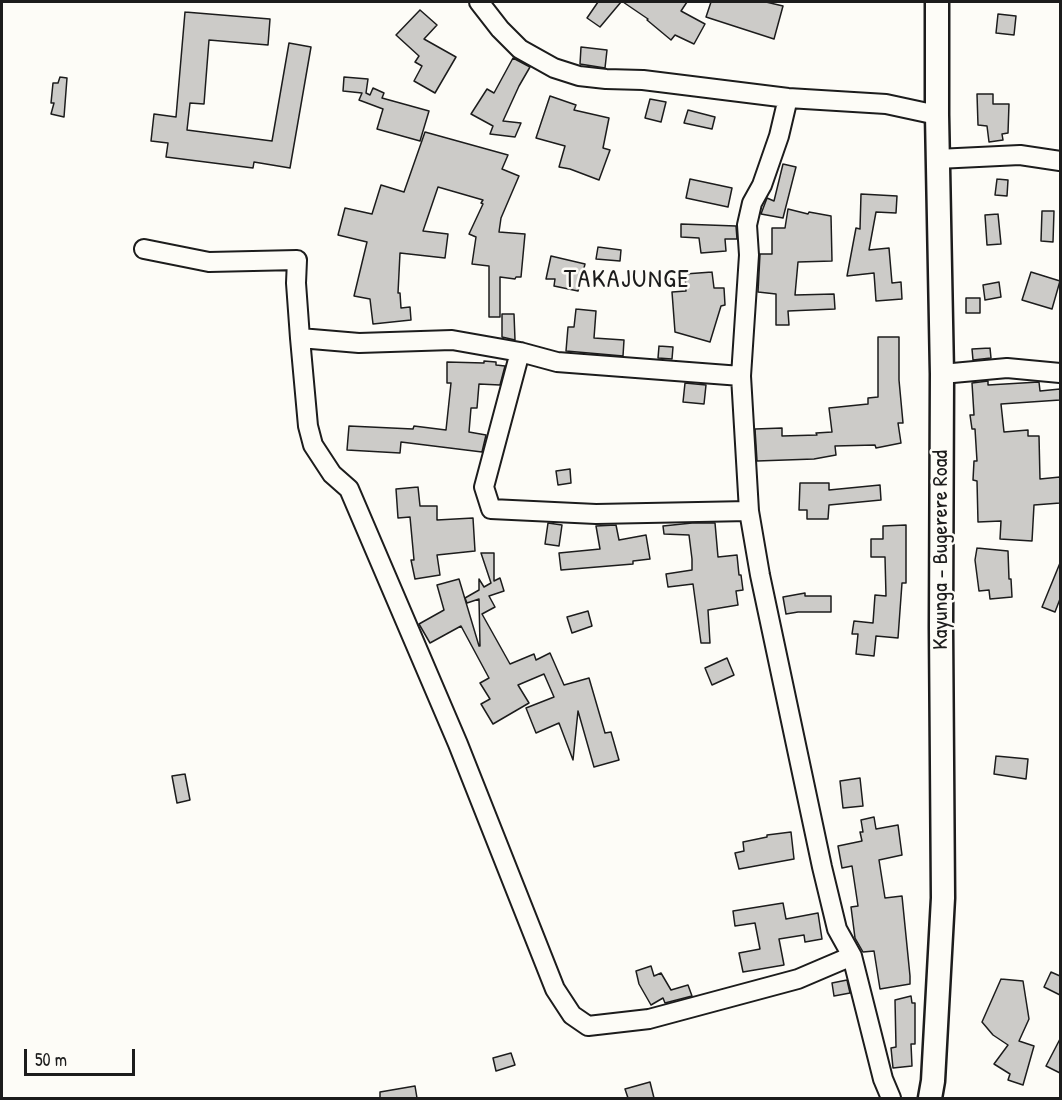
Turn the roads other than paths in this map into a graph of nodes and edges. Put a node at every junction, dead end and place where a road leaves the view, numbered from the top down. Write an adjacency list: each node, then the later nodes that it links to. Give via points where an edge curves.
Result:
1 (479, 2): 3 (street, via 520,49 554,68 579,76)
2 (937, 2): 4 (main road, Kayunga - Bugerere Road)
3 (788, 98): 4 (street, via 886,104); 12 (street, via 779,136 747,225 749,255)
4 (937, 115): 5 (main road, Kayunga - Bugerere Road)
5 (937, 159): 6 (street, via 1020,155); 11 (main road, Kayunga - Bugerere Road)
6 (1060, 161)
7 (144, 249): 8 (street, via 209,262 297,260)
8 (300, 338): 9 (street, via 359,343 453,340); 14 (street, via 313,445 332,474 350,489 458,744 555,989 572,1015 588,1026 649,1019 798,979)
9 (520, 352): 12 (street, via 568,364); 13 (street, via 484,487 491,509 596,514)
10 (1060, 373): 11 (street, via 1007,368)
11 (942, 374): 16 (main road, Kayunga - Bugerere Road, via 943,908)
12 (741, 376): 13 (street)
13 (749, 511): 14 (street, via 822,867 837,929)
14 (852, 956): 15 (street)
15 (891, 1098)
16 (930, 1098)

